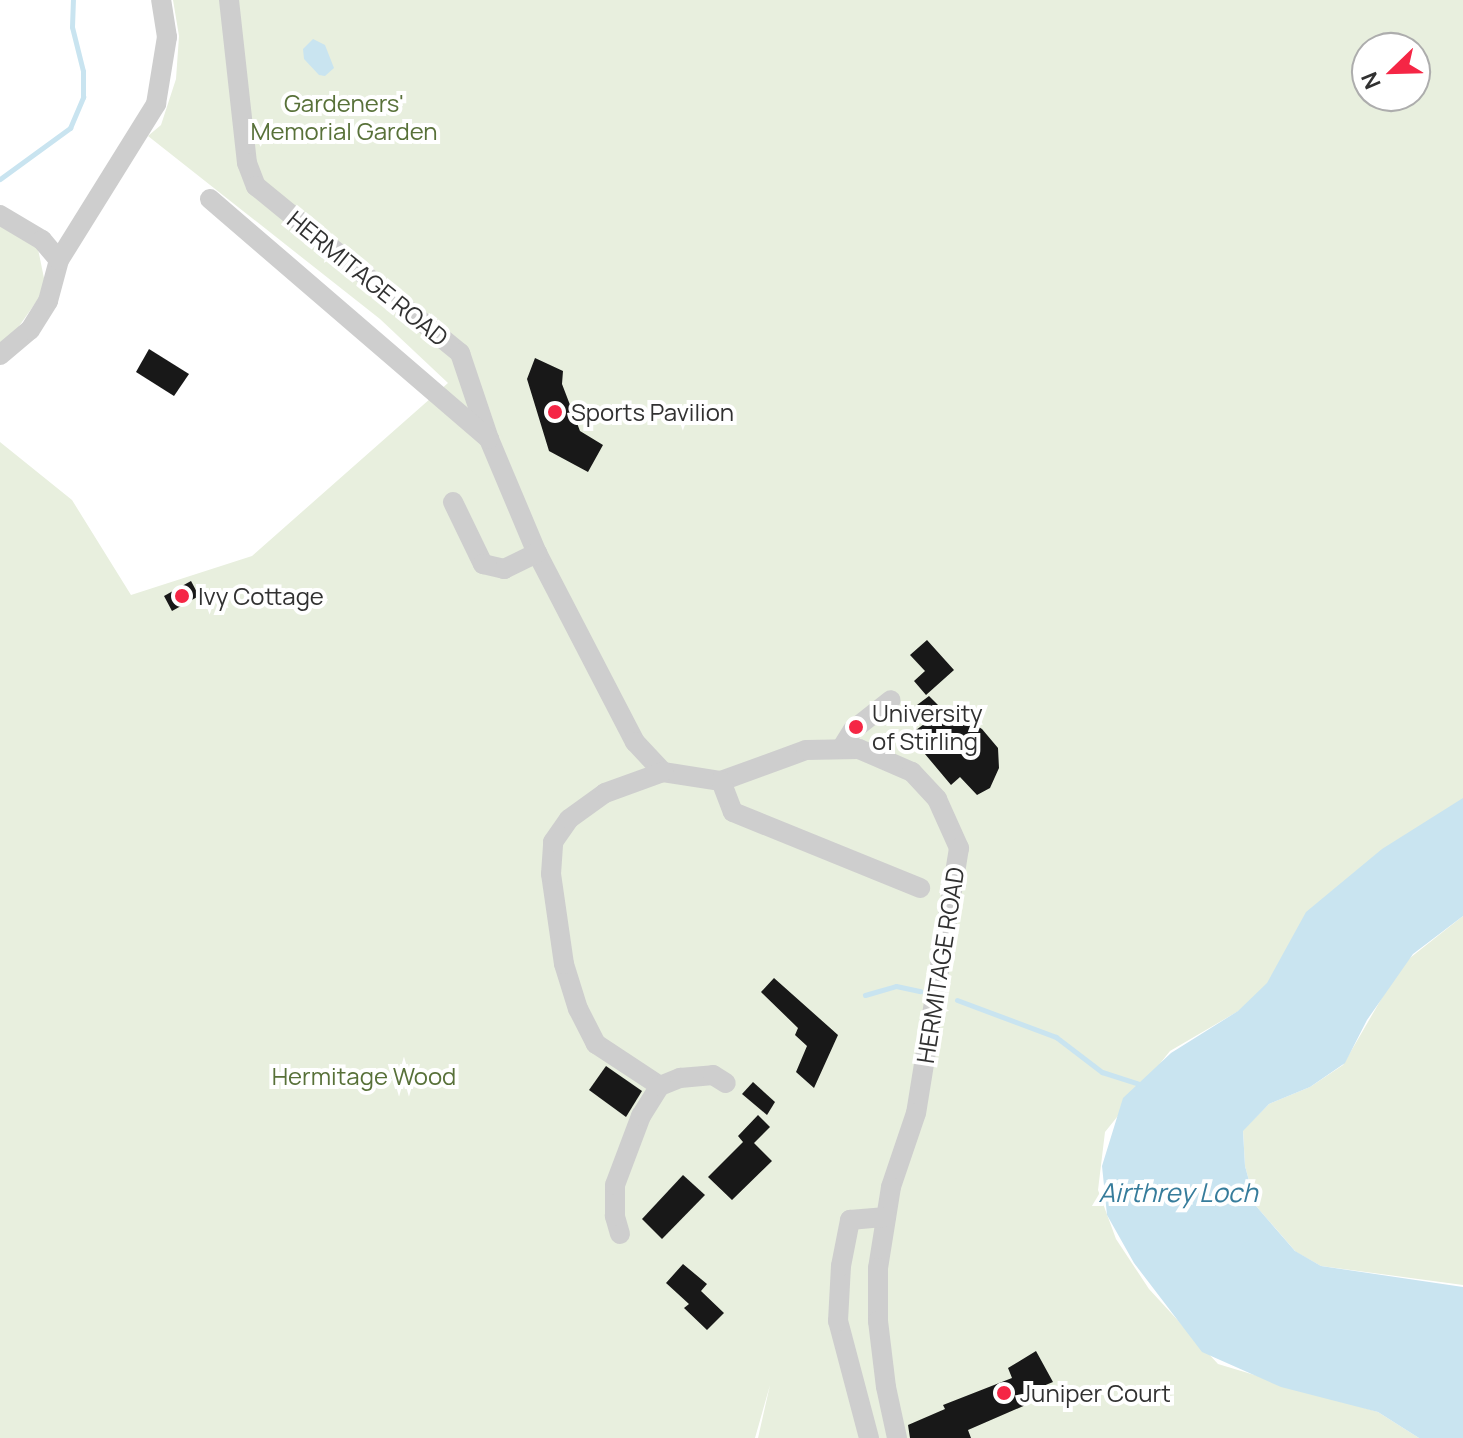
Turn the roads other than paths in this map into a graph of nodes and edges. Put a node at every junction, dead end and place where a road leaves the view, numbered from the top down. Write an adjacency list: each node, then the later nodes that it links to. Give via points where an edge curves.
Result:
1 (161, 0): 5 (street, via 167,37 156,104)
2 (229, 0): 7 (street, HERMITAGE ROAD, via 247,163 256,186 460,353)
3 (210, 199): 7 (street)
4 (0, 215): 5 (street, via 42,240)
5 (59, 260): 6 (street, via 48,301 30,330)
6 (0, 355)
7 (489, 439): 9 (street, HERMITAGE ROAD)
8 (453, 502): 9 (street, via 483,564 504,569)
9 (537, 553): 12 (street, HERMITAGE ROAD, via 635,742)
10 (891, 700): 11 (street, via 853,730)
11 (841, 749): 13 (street, HERMITAGE ROAD, via 806,750); 17 (street, HERMITAGE ROAD, via 859,749 912,772 937,799 959,848 916,1113)
12 (663, 772): 13 (street, HERMITAGE ROAD); 16 (street, via 605,793 569,819 553,842 551,874 564,964 578,1009 596,1044)
13 (721, 781): 14 (street, via 733,812)
14 (920, 888)
15 (726, 1083): 16 (street, via 713,1075)
16 (660, 1086): 18 (street, via 641,1116 615,1185)
17 (886, 1217): 19 (street, via 850,1220 841,1266 838,1321); 20 (street, HERMITAGE ROAD, via 878,1268 878,1321)
18 (620, 1234)
19 (869, 1438)
20 (897, 1438)

